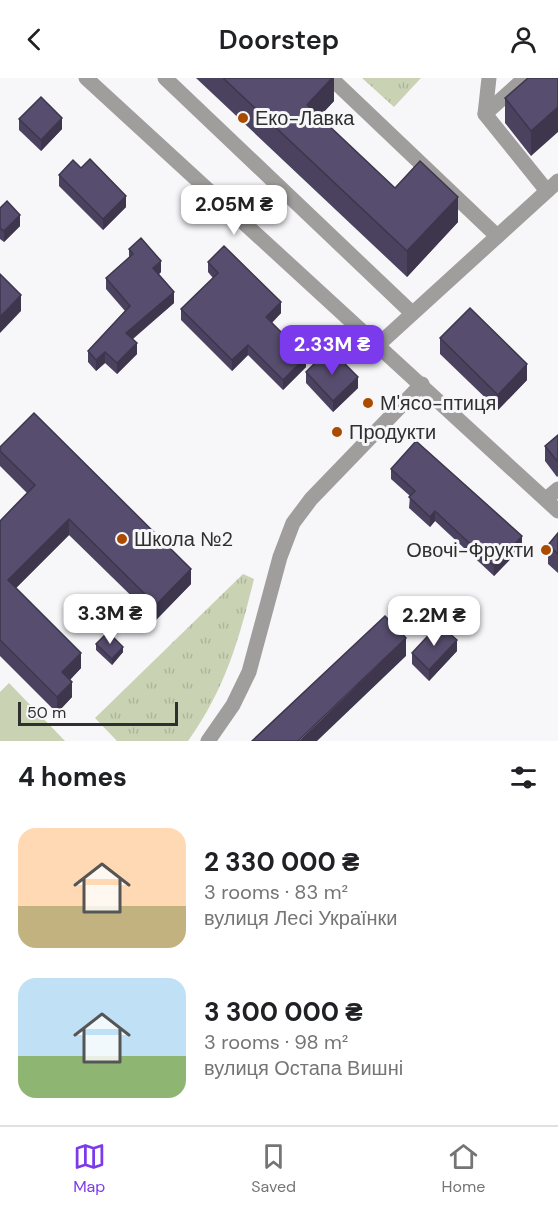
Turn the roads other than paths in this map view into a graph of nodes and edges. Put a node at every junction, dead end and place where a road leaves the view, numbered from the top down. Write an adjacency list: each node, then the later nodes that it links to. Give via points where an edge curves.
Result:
1 (86, 78): 10 (street)
2 (165, 78): 9 (street)
3 (331, 78): 8 (street)
4 (489, 78): 6 (street)
5 (525, 78): 6 (street)
6 (485, 114): 7 (street)
7 (553, 186): 8 (street)
8 (497, 236): 9 (street)
9 (412, 313): 10 (street)
10 (378, 345): 11 (street)
11 (422, 384): 13 (street); 15 (street, via 311,499 294,523 280,557 249,672 233,705)
12 (558, 489): 13 (street)
13 (546, 499): 14 (street)
14 (558, 511)
15 (208, 741)

